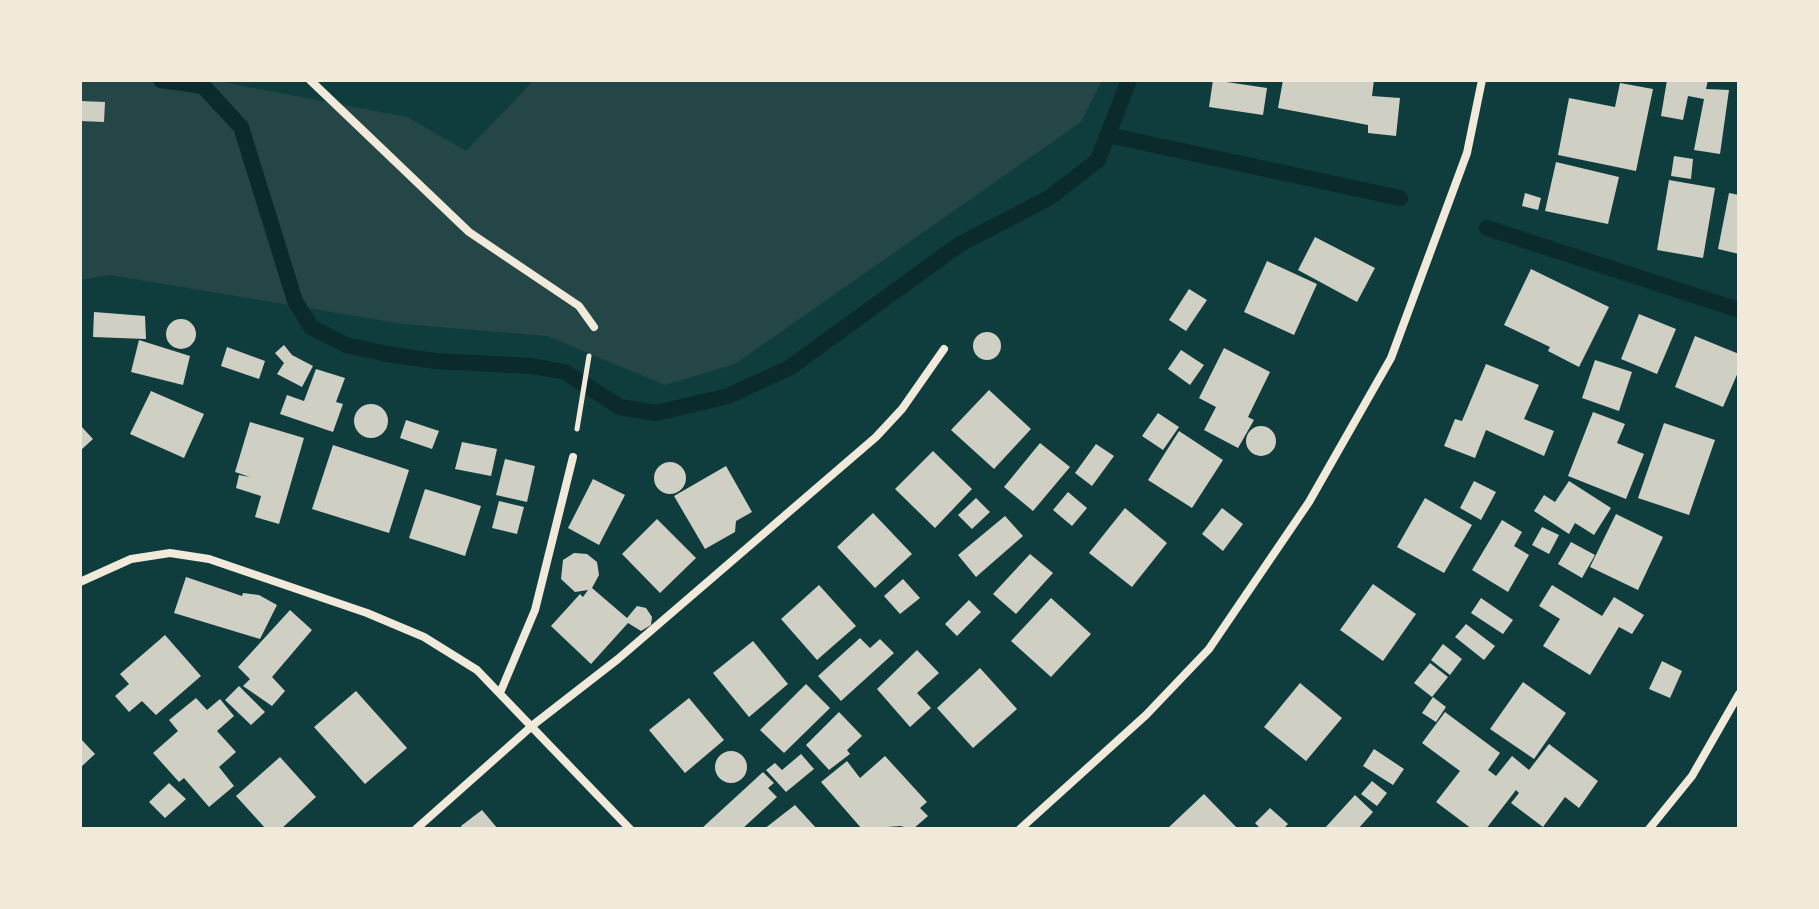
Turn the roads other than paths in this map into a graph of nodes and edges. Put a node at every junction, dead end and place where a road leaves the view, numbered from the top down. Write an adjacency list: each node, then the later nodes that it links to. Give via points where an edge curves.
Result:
1 (310, 80): 3 (street, via 469,232 579,306)
2 (1482, 80): 12 (street, via 1467,153 1391,358 1309,502 1209,649 1146,715)
3 (594, 327)
4 (944, 349): 9 (street, via 876,437 618,659)
5 (573, 457): 7 (street, via 535,610)
6 (80, 582): 7 (street, via 131,559 170,553 209,559 424,637 477,670)
7 (500, 693): 9 (street)
8 (1739, 694): 13 (street, via 1692,776)
9 (533, 725): 10 (street); 11 (street)
10 (416, 829)
11 (630, 829)
12 (1020, 829)
13 (1649, 829)

